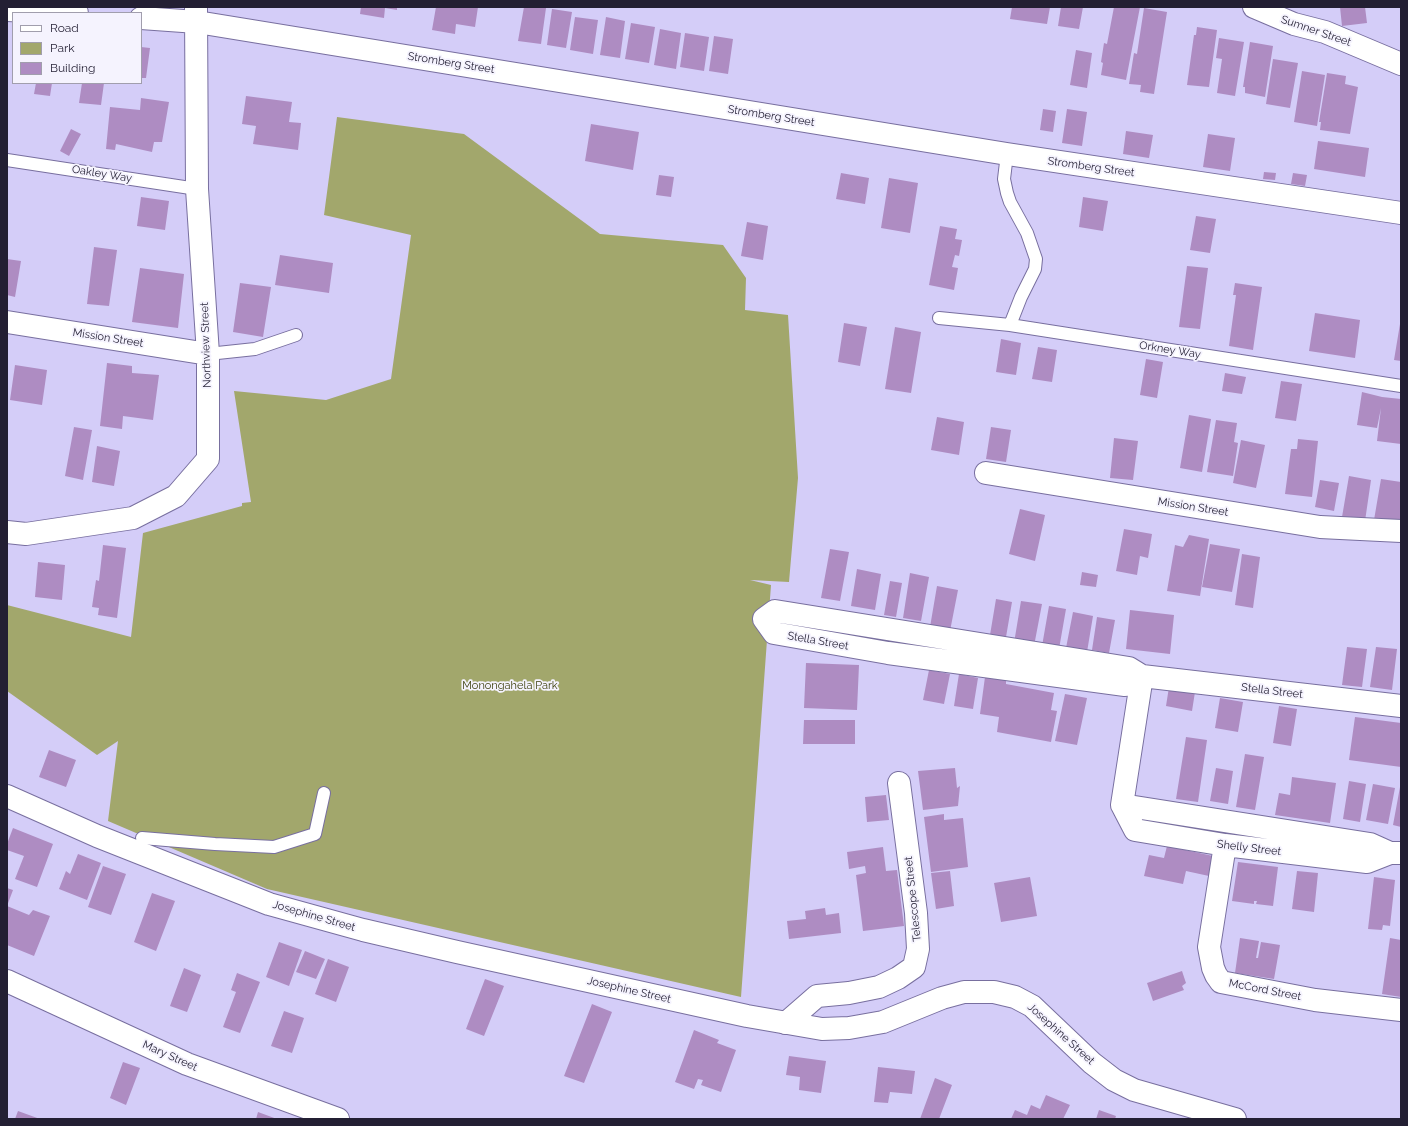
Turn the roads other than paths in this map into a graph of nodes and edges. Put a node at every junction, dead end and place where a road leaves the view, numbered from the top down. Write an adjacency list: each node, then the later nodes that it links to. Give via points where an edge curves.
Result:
1 (1254, 7): 6 (street, Sumner Street, via 1294,24 1325,32)
2 (7, 10): 3 (street)
3 (54, 12)
4 (197, 14): 5 (street, Stromberg Street); 7 (street, Stromberg Street); 9 (street, Northview Street)
5 (142, 18)
6 (1401, 64)
7 (1007, 154): 10 (street, Stromberg Street); 13 (lane, via 1004,179 1007,193 1029,238 1036,259 1035,269)
8 (7, 160): 9 (lane, Oakley Way)
9 (197, 189): 15 (street, Northview Street)
10 (1401, 213)
11 (939, 318): 13 (lane, Orkney Way)
12 (7, 322): 15 (street, Mission Street)
13 (1010, 325): 16 (lane, Orkney Way)
14 (296, 335): 15 (lane, via 255,349)
15 (208, 354): 19 (street, Northview Street, via 208,459 176,496 133,518 26,534)
16 (1401, 386)
17 (986, 473): 18 (street, Mission Street, via 1320,527)
18 (1401, 531)
19 (7, 532)
20 (1142, 676): 20 (street, Stella Street, via 1129,668 775,611 764,619 774,633 888,653 1125,685); 21 (street, Stella Street); 25 (street)
21 (1401, 706)
22 (900, 783): 31 (street, Telescope Street, via 916,913 918,949 914,967 879,987 818,996)
23 (324, 793): 26 (lane, via 315,834 274,847)
24 (7, 796): 31 (street, Josephine Street, via 97,836 269,904 363,930 458,952)
25 (1122, 805): 27 (street, Shelly Street, via 1135,830); 28 (street, Shelly Street, via 1370,844)
26 (142, 838)
27 (1225, 845): 28 (street, Shelly Street, via 1367,862); 30 (street, McCord Street, via 1209,947 1213,968 1221,982 1315,1000)
28 (1395, 853)
29 (7, 981): 32 (street, Mary Street, via 186,1064)
30 (1401, 1010)
31 (786, 1023): 33 (street, Josephine Street, via 822,1029 849,1028 883,1022 942,998 964,992 994,992 1015,997 1032,1006 1092,1063 1114,1080 1134,1090)
32 (338, 1119)
33 (1235, 1119)

